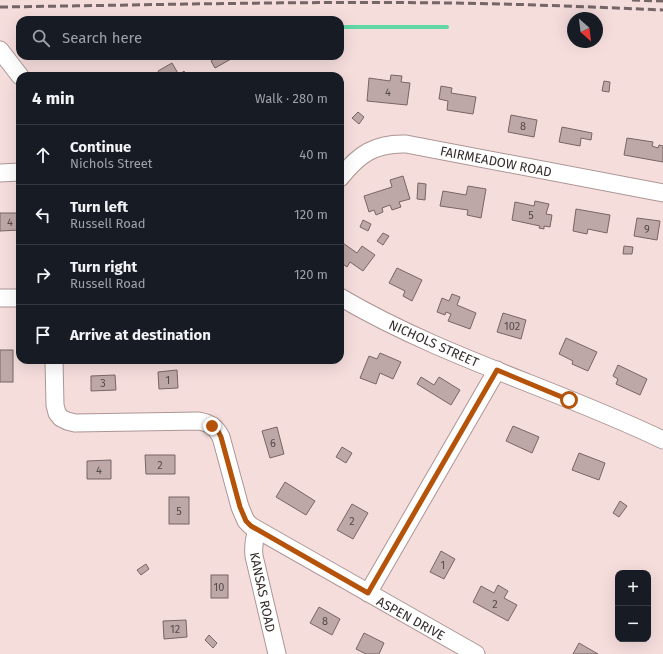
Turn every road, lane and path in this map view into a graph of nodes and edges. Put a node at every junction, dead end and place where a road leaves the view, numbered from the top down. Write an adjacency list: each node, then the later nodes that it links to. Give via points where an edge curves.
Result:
1 (0, 50): 2 (street)
2 (17, 72)
3 (16, 172): 4 (street)
4 (0, 173)
5 (344, 174): 6 (street, FAIRMEADOW ROAD, via 356,160 368,152 381,146 406,144)
6 (663, 192)
7 (0, 298): 8 (street)
8 (16, 298)
9 (344, 298): 11 (street, NICHOLS STREET, via 387,323)
10 (54, 364): 13 (street, ASPEN DRIVE, via 55,405 61,418 67,421 199,421 212,426 221,437 243,516)
11 (497, 370): 12 (street, NICHOLS STREET); 14 (street)
12 (663, 440)
13 (257, 530): 14 (street, ASPEN DRIVE); 15 (street, KANSAS ROAD, via 253,547 254,556)
14 (368, 593): 16 (street, ASPEN DRIVE)
15 (277, 654)
16 (476, 654)

